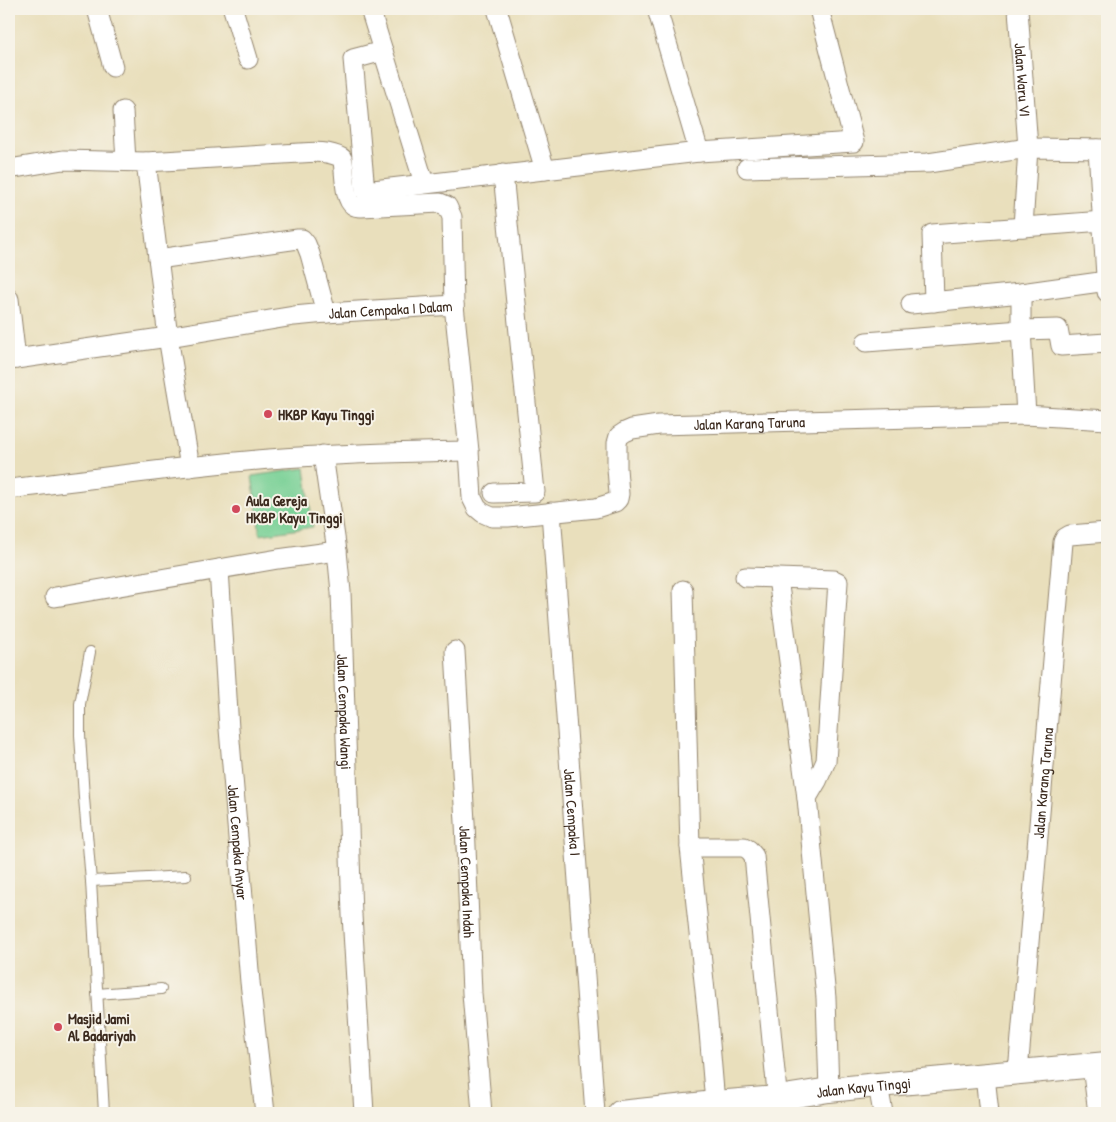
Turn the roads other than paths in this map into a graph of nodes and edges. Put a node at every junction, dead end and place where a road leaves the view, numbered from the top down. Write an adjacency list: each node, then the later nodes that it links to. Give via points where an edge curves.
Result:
1 (97, 9): 10 (street)
2 (233, 9): 9 (street)
3 (370, 9): 8 (street)
4 (497, 9): 19 (street)
5 (657, 9): 14 (street)
6 (819, 9): 14 (street, via 854,142)
7 (1018, 11): 12 (street, Jalan Waru VI)
8 (383, 50): 21 (street); 21 (street, via 353,59 365,191)
9 (248, 59)
10 (113, 67)
11 (123, 111): 15 (street)
12 (1028, 148): 13 (street); 17 (street, via 928,163); 24 (street, Jalan Waru VI)
13 (1103, 149): 22 (street)
14 (699, 152): 19 (street)
15 (126, 161): 16 (street); 18 (street, via 63,160)
16 (146, 162): 25 (street); 31 (street, via 335,154 342,158 347,194 357,207 440,203 447,206 452,217)
17 (747, 168)
18 (9, 170)
19 (545, 170): 20 (street)
20 (503, 174): 21 (street); 44 (street, via 535,492)
21 (424, 183)
22 (1104, 189): 23 (street)
23 (1103, 221): 24 (street); 26 (street)
24 (1023, 227): 29 (street, via 932,234)
25 (158, 259): 32 (street, via 302,240 310,254); 34 (street)
26 (1107, 285): 27 (street)
27 (1021, 293): 29 (street); 33 (street)
28 (9, 299): 37 (street)
29 (934, 302): 30 (street)
30 (911, 304)
31 (454, 305): 32 (street, Jalan Cempaka I Dalam); 40 (street, Jalan Cempaka I Dalam)
32 (326, 312): 34 (street, Jalan Cempaka I Dalam)
33 (1021, 330): 35 (street); 36 (street, via 1058,329 1061,346); 38 (street)
34 (168, 337): 37 (street, Jalan Cempaka I Dalam); 42 (street)
35 (866, 342)
36 (1107, 343)
37 (12, 360)
38 (1026, 415): 39 (street, Jalan Karang Taruna); 46 (street, Jalan Karang Taruna, via 642,427 619,436 616,468 619,494 615,502 596,508)
39 (1107, 420)
40 (469, 452): 41 (street); 45 (street, Jalan Cempaka I Dalam)
41 (323, 455): 42 (street); 48 (street, Jalan Cempaka Wangi)
42 (190, 467): 43 (street)
43 (9, 489)
44 (494, 493)
45 (472, 494): 46 (street, Jalan Karang Taruna, via 477,508 492,517)
46 (551, 512): 74 (street, Jalan Cempaka I)
47 (1107, 532): 63 (street, Jalan Karang Taruna, via 1070,535 1062,542)
48 (337, 552): 49 (street); 72 (street, Jalan Cempaka Wangi)
49 (219, 569): 53 (street); 71 (street, Jalan Cempaka Anyar, via 240,872)
50 (745, 577): 51 (street)
51 (778, 578): 56 (street); 56 (street, via 838,582 826,761)
52 (683, 590): 57 (street)
53 (55, 597)
54 (455, 651): 73 (street, Jalan Cempaka Indah, via 472,993)
55 (90, 652): 59 (lane, via 80,704 80,735)
56 (808, 798): 66 (street, via 826,998)
57 (690, 847): 67 (street); 68 (street, via 744,847 754,856)
58 (186, 876): 59 (lane)
59 (91, 881): 61 (lane)
60 (161, 989): 61 (lane)
61 (98, 994): 70 (lane)
62 (1100, 1065): 63 (street, Jalan Kayu Tinggi); 78 (street)
63 (1018, 1072): 64 (street, Jalan Kayu Tinggi)
64 (985, 1076): 65 (street, Jalan Kayu Tinggi); 77 (street)
65 (878, 1084): 66 (street, Jalan Kayu Tinggi); 76 (street)
66 (829, 1090): 68 (street, Jalan Kayu Tinggi)
67 (715, 1103): 68 (street, Jalan Kayu Tinggi); 69 (street, Jalan Kayu Tinggi)
68 (778, 1105)
69 (660, 1111): 75 (street, Jalan Kayu Tinggi)
70 (104, 1113)
71 (265, 1113)
72 (364, 1113)
73 (482, 1113)
74 (595, 1113)
75 (620, 1113)
76 (883, 1113)
77 (989, 1113)
78 (1098, 1113)

